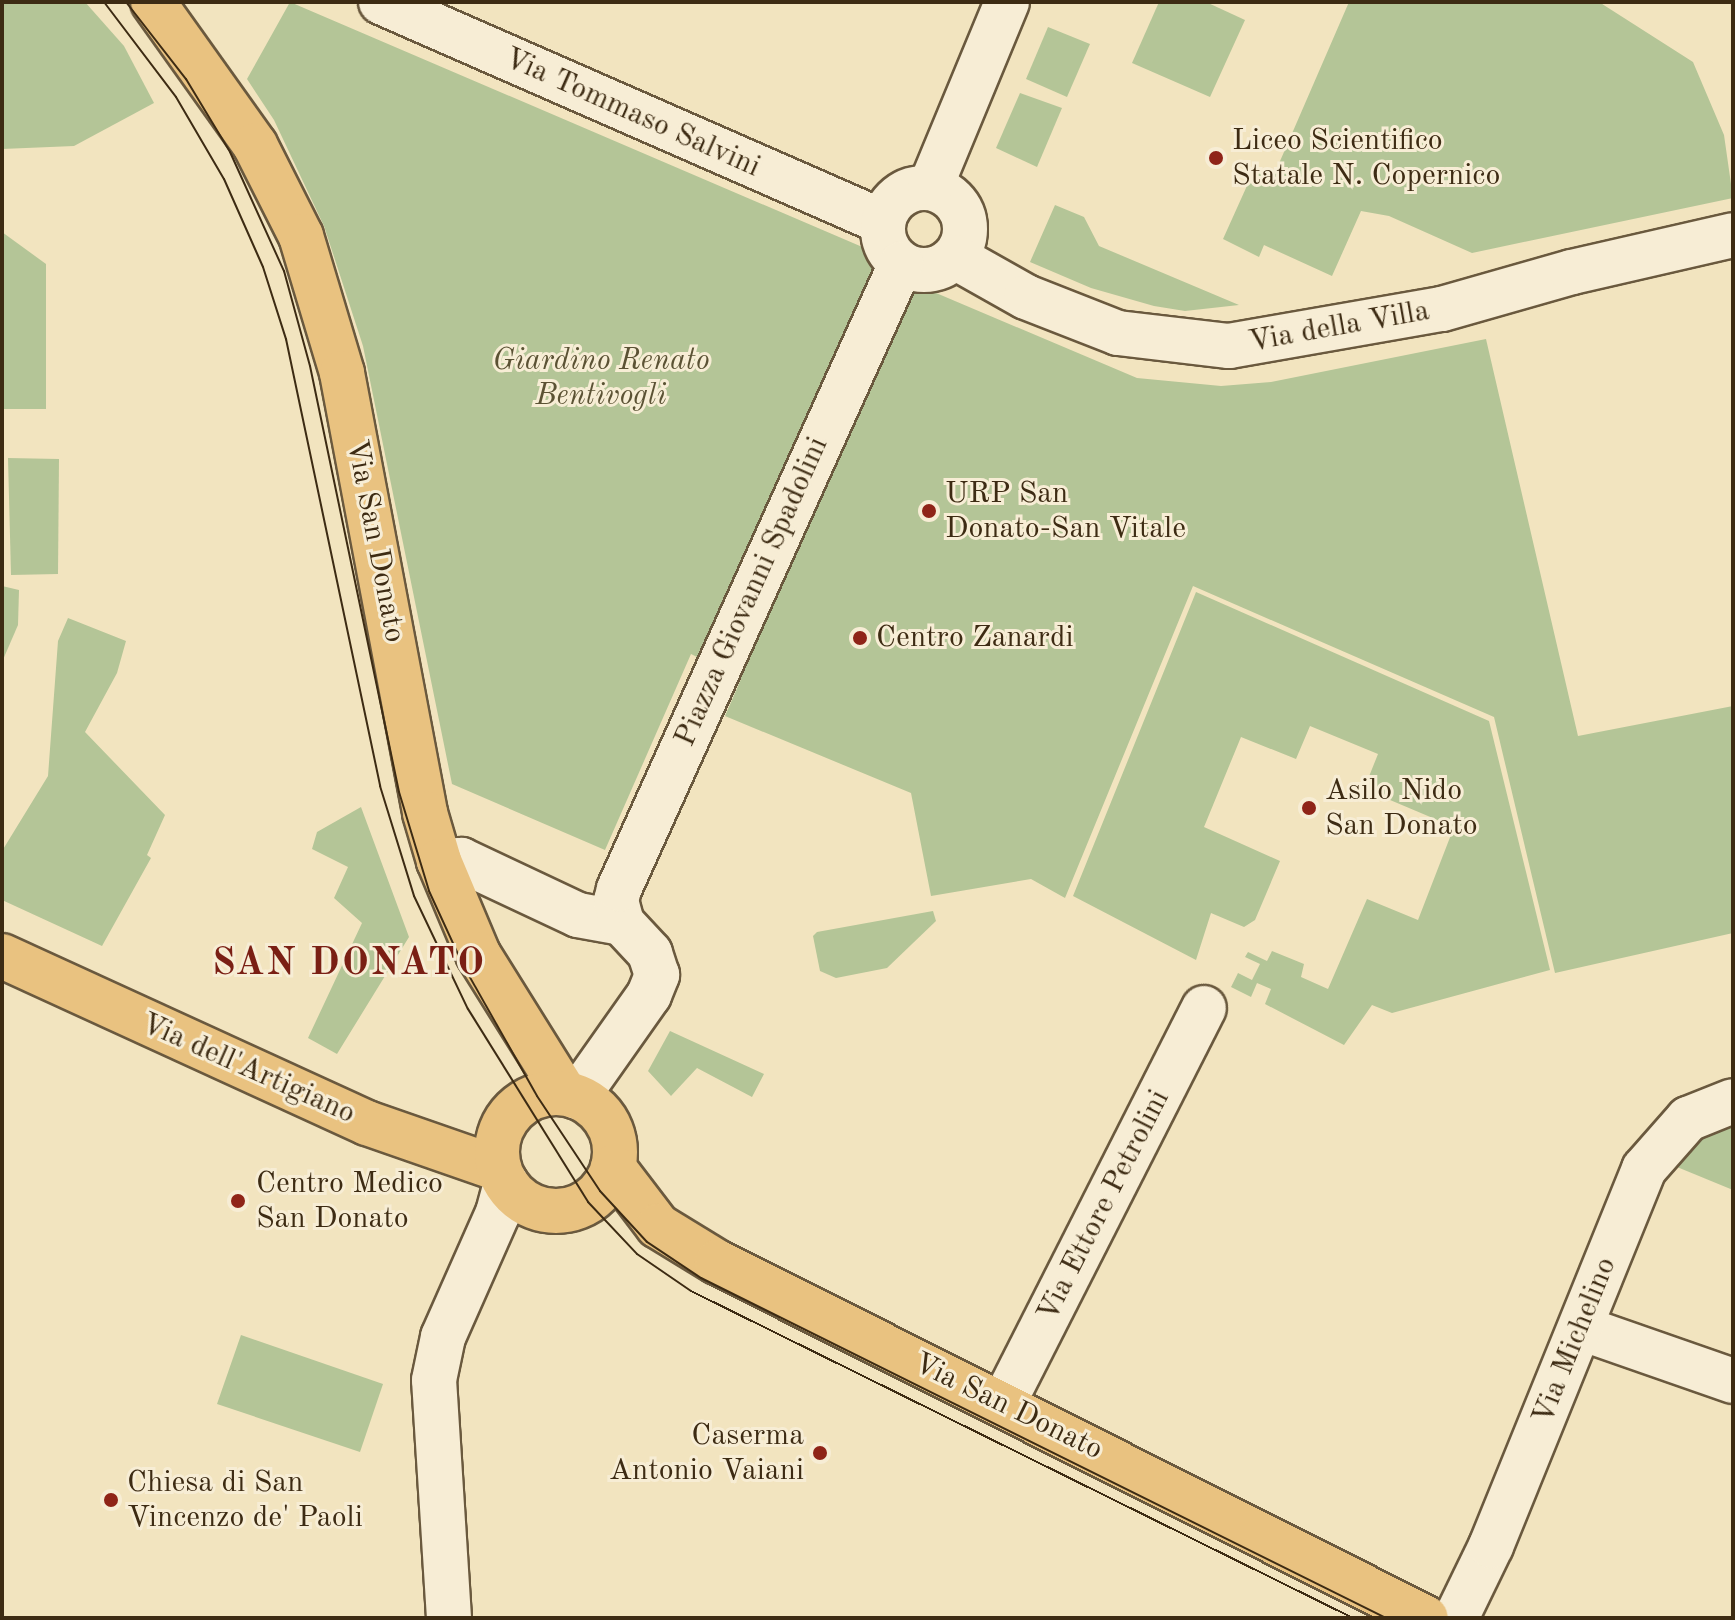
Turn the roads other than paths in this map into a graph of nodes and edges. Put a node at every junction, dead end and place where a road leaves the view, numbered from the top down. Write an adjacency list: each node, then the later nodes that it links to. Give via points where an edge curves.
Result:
1 (381, 2): 5 (street, Via Tommaso Salvini)
2 (1007, 2): 4 (street)
3 (158, 4): 9 (main road, Via San Donato, via 255,145 301,236 321,294 342,373 417,776)
4 (930, 188): 5 (street, via 904,193); 7 (street, via 950,196 963,215 965,237)
5 (883, 222): 8 (street, via 887,247)
6 (1733, 235): 7 (street, Via della Villa, via 1442,309 1229,346 1118,333 1026,297)
7 (955, 257): 8 (street, via 923,271)
8 (901, 264): 10 (street, Piazza Giovanni Spadolini, via 619,889)
9 (439, 861): 10 (street, via 461,860 578,915); 13 (main road, Via San Donato, via 478,954)
10 (622, 923): 13 (street, via 650,953 655,985)
11 (2, 956): 16 (main road, Via dell'Artigiano, via 367,1123)
12 (1204, 1008): 19 (street, Via Ettore Petrolini)
13 (571, 1095): 15 (main road, via 609,1127); 16 (main road, via 545,1094 515,1109 498,1138)
14 (1733, 1101): 17 (street, Via Michelino, via 1688,1119 1657,1149 1637,1185)
15 (613, 1167): 16 (main road, via 604,1187 571,1209 534,1207); 19 (main road, Via San Donato, via 636,1203 679,1242)
16 (503, 1176): 20 (street, via 437,1358 433,1432)
17 (1581, 1328): 18 (street); 22 (street, Via Michelino)
18 (1733, 1381)
19 (1003, 1404): 21 (main road, Via San Donato)
20 (449, 1618)
21 (1426, 1618)
22 (1456, 1618)

